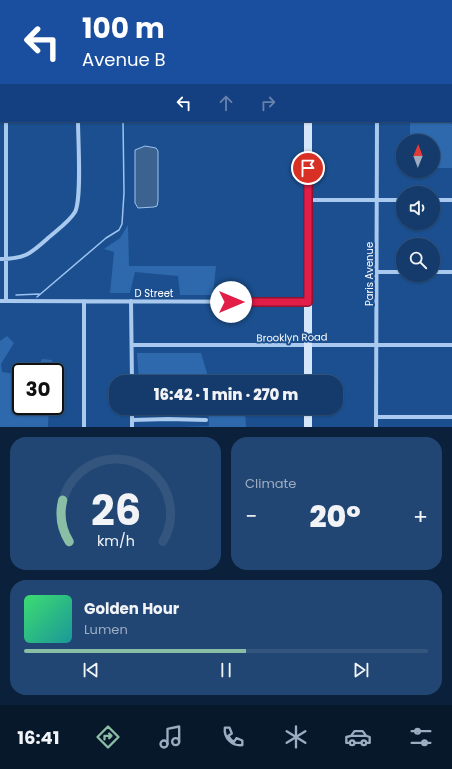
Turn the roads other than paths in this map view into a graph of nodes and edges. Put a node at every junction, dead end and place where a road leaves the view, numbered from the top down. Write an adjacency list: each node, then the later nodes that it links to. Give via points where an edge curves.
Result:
1 (6, 122): 11 (street)
2 (78, 122): 11 (street, via 79,198 75,212 28,254 18,259)
3 (308, 122): 5 (main road)
4 (377, 122): 6 (street, Paris Avenue)
5 (308, 200): 6 (street); 20 (main road)
6 (376, 200): 7 (street); 12 (street, Paris Avenue)
7 (396, 200)
8 (440, 200): 9 (street)
9 (452, 200)
10 (0, 259): 11 (street)
11 (6, 259): 17 (street)
12 (377, 272): 13 (street); 23 (street, Paris Avenue)
13 (396, 272)
14 (440, 272): 15 (street)
15 (452, 272)
16 (0, 301): 17 (street, D Street)
17 (6, 301): 18 (street, D Street)
18 (84, 301): 19 (street, D Street); 33 (street)
19 (131, 301): 20 (street, D Street); 21 (street)
20 (308, 302): 22 (main road)
21 (132, 345): 22 (street, Brooklyn Road); 25 (street)
22 (308, 345): 23 (street, Brooklyn Road); 26 (main road)
23 (376, 345): 24 (street, Brooklyn Road); 29 (street, Paris Avenue)
24 (452, 345)
25 (132, 375)
26 (308, 375)
27 (132, 415): 31 (street)
28 (308, 415): 35 (main road)
29 (376, 417): 30 (street); 36 (street, Paris Avenue)
30 (452, 417)
31 (132, 420): 32 (street); 34 (street)
32 (206, 420)
33 (84, 427)
34 (132, 427)
35 (308, 427)
36 (376, 427)

